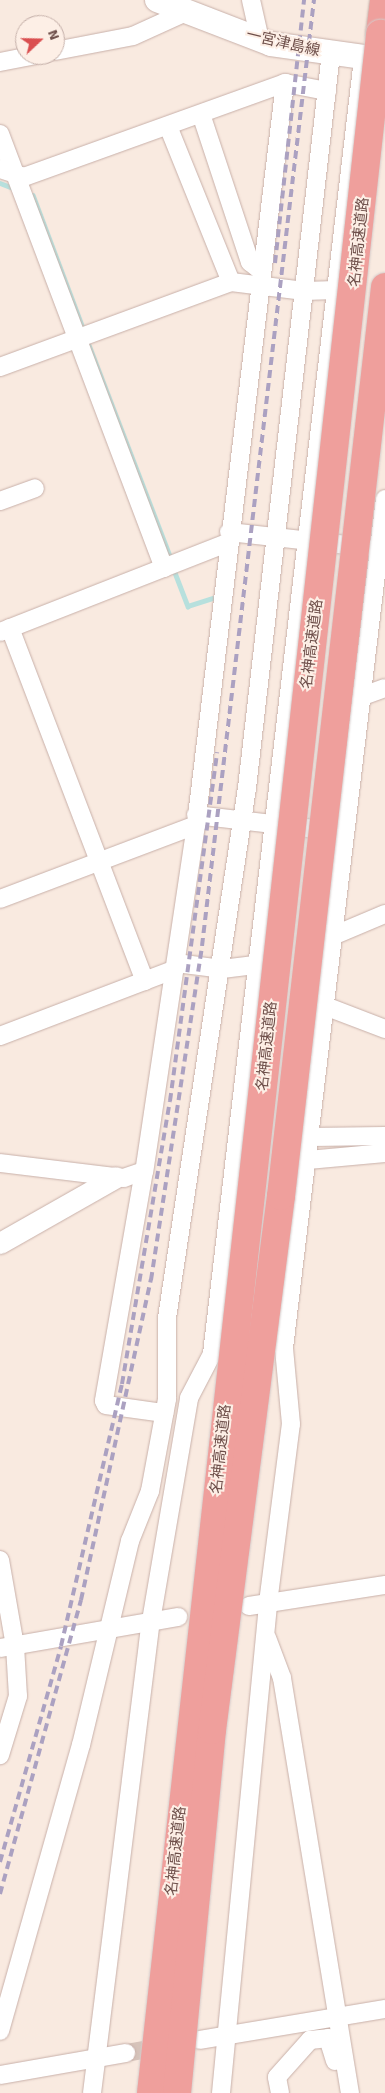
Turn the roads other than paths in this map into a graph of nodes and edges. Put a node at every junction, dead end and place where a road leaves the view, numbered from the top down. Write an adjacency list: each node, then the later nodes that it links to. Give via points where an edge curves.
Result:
1 (157, 0): 4 (main road, 一宮津島線)
2 (251, 0): 5 (street)
3 (384, 0): 80 (highway, 名神高速道路, bridge)
4 (186, 12): 5 (main road, 一宮津島線); 6 (street, via 133,36)
5 (260, 40): 7 (main road, 一宮津島線)
6 (65, 49)
7 (331, 53): 9 (main road, 一宮津島線); 12 (street)
8 (15, 59): 10 (street)
9 (374, 59): 20 (street)
10 (0, 62)
11 (285, 83): 12 (street); 13 (street); 17 (street)
12 (326, 91): 21 (street)
13 (201, 114): 14 (street); 17 (street, via 250,262)
14 (168, 126): 16 (street, via 24,177); 18 (street)
15 (0, 134): 16 (street)
16 (8, 172): 22 (street)
17 (260, 278): 18 (street); 21 (street); 29 (street)
18 (231, 282): 22 (street)
19 (385, 287): 81 (highway, 名神高速道路, bridge, via 281,1196 212,1730)
20 (336, 290): 21 (street); 30 (street)
21 (304, 291): 28 (street)
22 (80, 339): 23 (street); 32 (street)
23 (0, 367)
24 (35, 488): 26 (street)
25 (385, 499): 27 (street)
26 (0, 501)
27 (384, 523): 31 (street)
28 (276, 537): 29 (street); 30 (street); 37 (street)
29 (228, 538): 32 (street); 36 (street)
30 (307, 540): 31 (street); 38 (street)
31 (380, 548): 35 (street)
32 (164, 568): 33 (street)
33 (5, 630): 40 (street)
34 (385, 688): 35 (street)
35 (363, 696): 39 (street)
36 (196, 820): 37 (street); 40 (street); 45 (street)
37 (242, 820): 38 (street); 47 (street)
38 (271, 824): 39 (street); 44 (street)
39 (347, 833): 43 (street)
40 (98, 862): 41 (street); 48 (street)
41 (0, 899)
42 (385, 914): 43 (street)
43 (335, 934): 46 (street)
44 (256, 961): 46 (street); 47 (street); 66 (street, via 212,1354 189,1398)
45 (176, 966): 47 (street); 48 (street); 57 (street)
46 (330, 966): 49 (street)
47 (222, 970): 60 (street, via 167,1318)
48 (145, 981): 51 (street)
49 (325, 1006): 50 (street); 53 (street)
50 (385, 1029)
51 (0, 1036)
52 (385, 1136): 53 (street)
53 (311, 1137): 55 (street)
54 (385, 1153): 55 (street)
55 (308, 1160): 63 (street, via 284,1348 291,1424)
56 (0, 1163): 58 (street)
57 (144, 1171): 58 (street); 60 (street, via 104,1400 106,1405)
58 (116, 1177): 59 (street)
59 (0, 1243)
60 (164, 1414): 67 (street, via 150,1492 130,1541)
61 (0, 1560): 69 (street)
62 (385, 1585): 63 (street)
63 (268, 1603): 64 (street); 68 (street)
64 (249, 1606)
65 (178, 1617): 66 (street)
66 (150, 1621): 67 (street); 77 (street)
67 (109, 1628): 69 (street); 73 (street, via 39,1903)
68 (265, 1632): 72 (street, via 282,1678); 74 (street)
69 (7, 1647): 70 (street, via 18,1696)
70 (0, 1755)
71 (385, 2009): 72 (street)
72 (337, 2018): 74 (street); 85 (street)
73 (0, 2031)
74 (224, 2036): 75 (street); 82 (street)
75 (200, 2040)
76 (126, 2053): 77 (street)
77 (97, 2058): 78 (street); 79 (street)
78 (0, 2075)
79 (92, 2093)
80 (151, 2093)
81 (177, 2093)
82 (221, 2093)
83 (280, 2093): 84 (street, via 277,2077 310,2040 328,2038)
84 (341, 2093)
85 (350, 2093)

